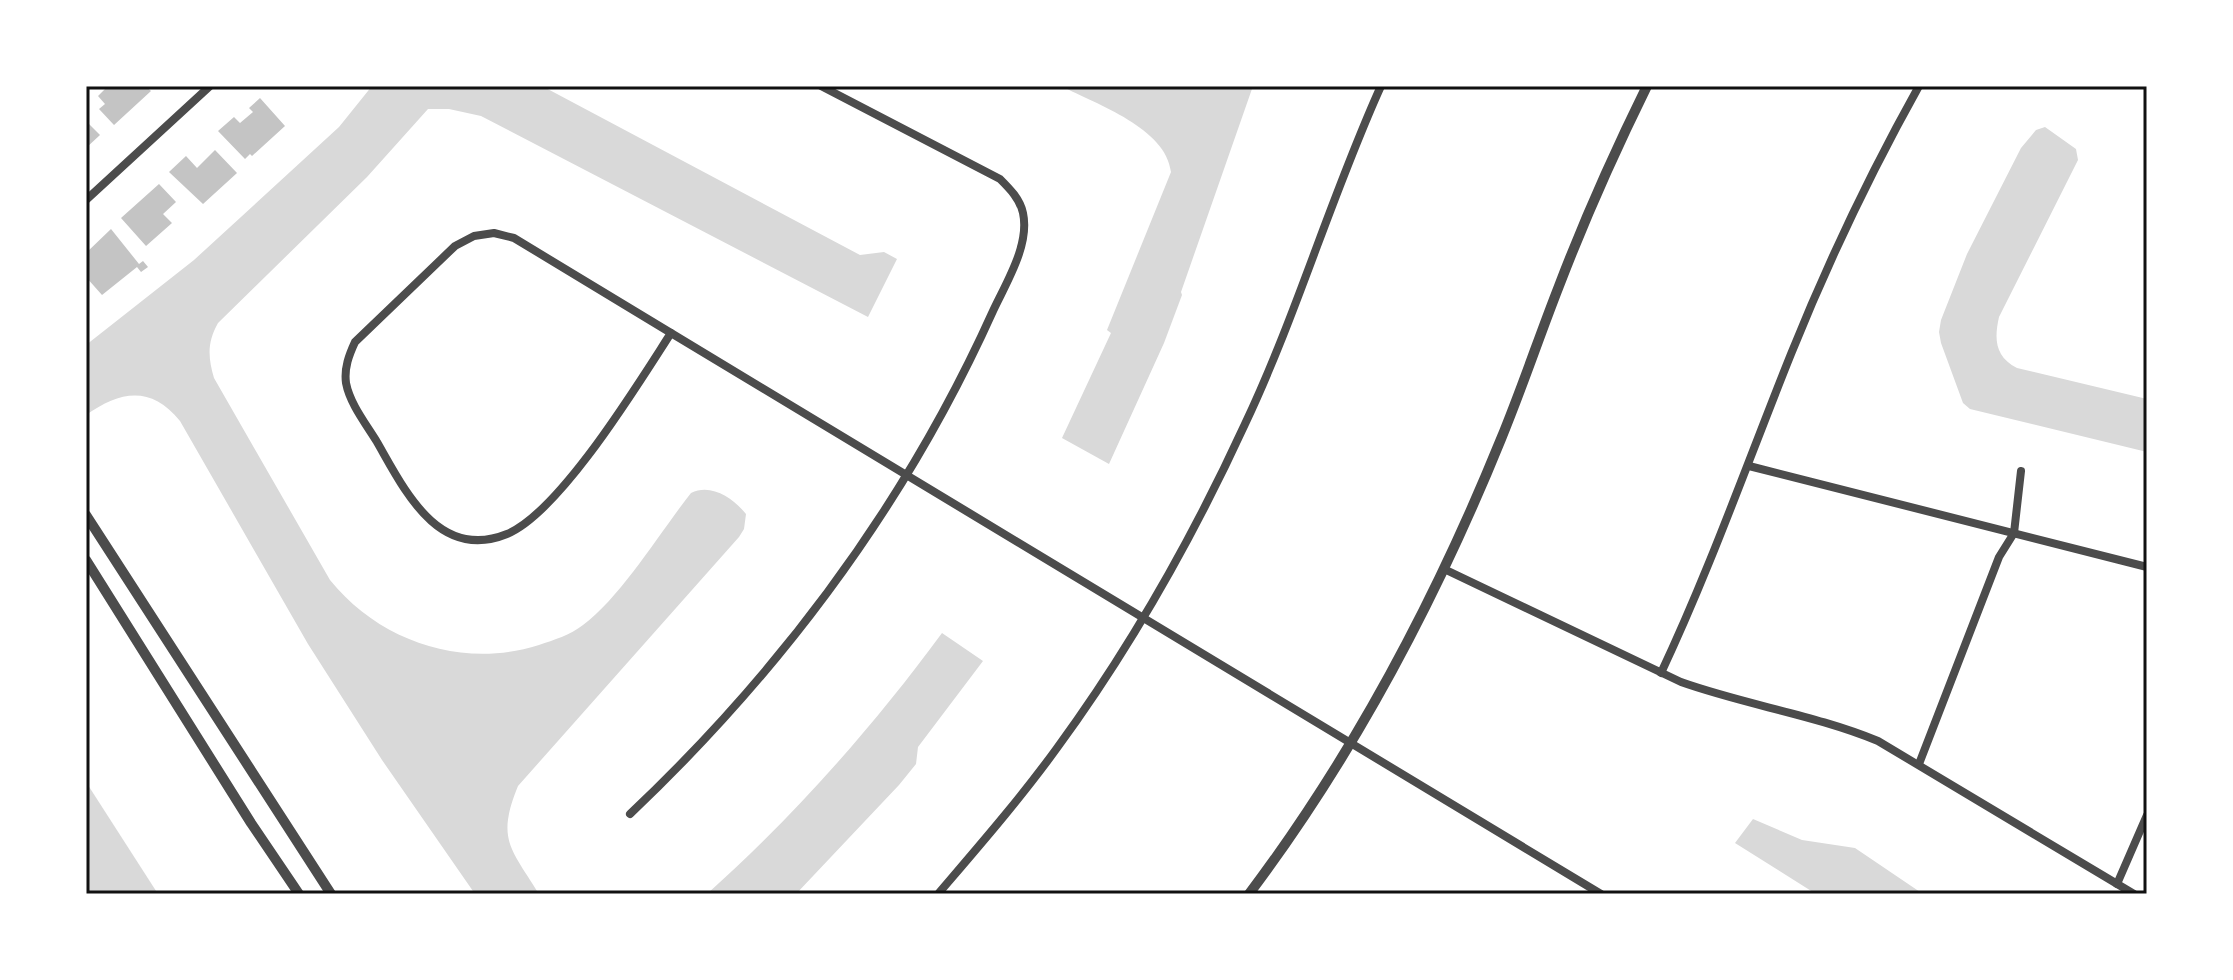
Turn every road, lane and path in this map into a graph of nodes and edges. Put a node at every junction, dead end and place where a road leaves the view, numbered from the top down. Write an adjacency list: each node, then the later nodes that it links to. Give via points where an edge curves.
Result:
1 (210, 86): 6 (street)
2 (821, 86): 10 (street, via 1000,179 1015,194 1023,213 1024,234 1011,272 978,346)
3 (1381, 86): 16 (street, via 1247,421)
4 (1647, 86): 15 (street)
5 (1919, 86): 8 (street, via 1826,272)
6 (86, 200)
7 (671, 333): 7 (street, via 596,443 538,514 521,527 491,537 460,536 424,516 353,402 346,382 355,342 455,246 474,236 514,238); 10 (street)
8 (1749, 466): 12 (street); 17 (street)
9 (2021, 471): 12 (street)
10 (908, 475): 16 (street); 20 (street, via 767,671)
11 (86, 515): 24 (street)
12 (2014, 533): 14 (street); 19 (street, via 1999,557)
13 (86, 560): 23 (street)
14 (2147, 567)
15 (1444, 569): 17 (street); 18 (street)
16 (1144, 617): 18 (street); 25 (street, via 1057,748)
17 (1661, 673): 19 (street, via 1720,696 1858,732)
18 (1350, 742): 26 (street); 27 (street)
19 (1919, 764): 22 (street)
20 (630, 814)
21 (2147, 815): 22 (street)
22 (2117, 884): 28 (street)
23 (299, 894)
24 (331, 894)
25 (938, 894)
26 (1249, 894)
27 (1601, 894)
28 (2134, 894)

